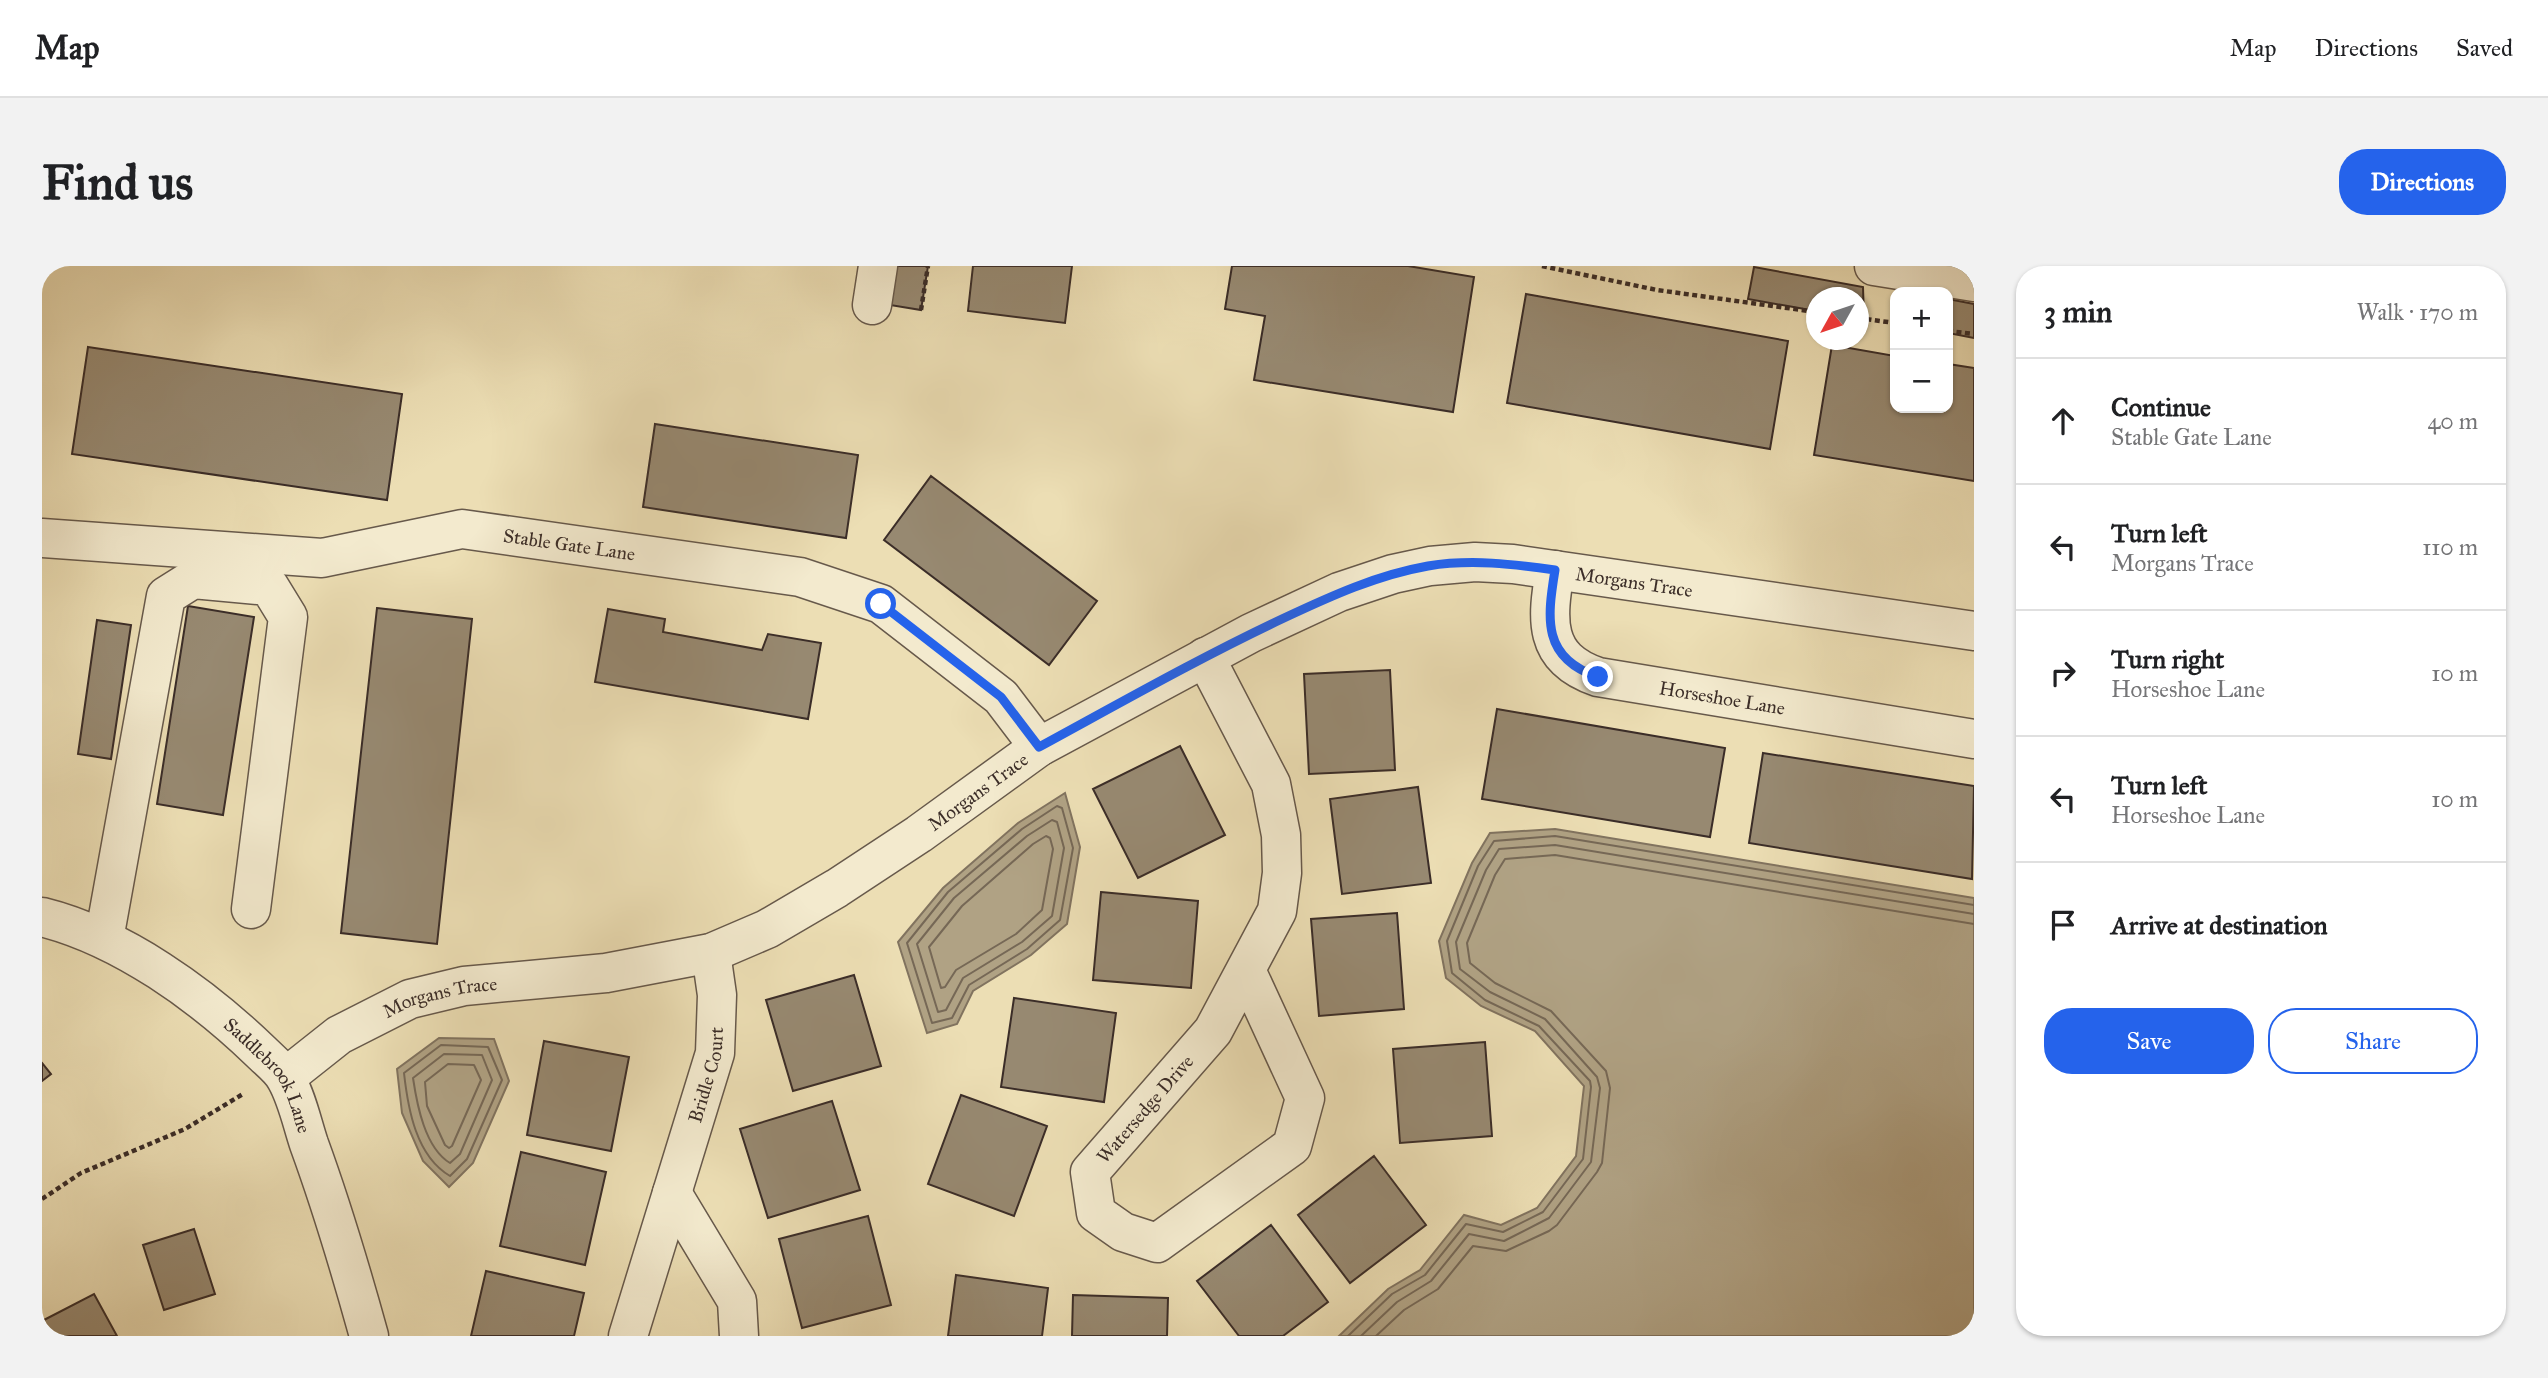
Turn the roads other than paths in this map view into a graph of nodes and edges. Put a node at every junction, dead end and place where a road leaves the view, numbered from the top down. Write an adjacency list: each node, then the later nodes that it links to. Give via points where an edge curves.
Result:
1 (878, 266): 4 (street)
2 (1874, 266): 3 (street)
3 (1974, 282)
4 (872, 305)
5 (42, 538): 10 (street, Stable Gate Lane, via 322,558 462,529 800,577 881,604 1001,697)
6 (1555, 570): 7 (street, Morgans Trace); 8 (street, Morgans Trace, via 1475,562 1393,574 1339,592); 9 (street, Horseshoe Lane, via 1548,611 1553,638 1571,664 1585,672)
7 (1974, 631)
8 (1205, 657): 10 (street, Morgans Trace); 15 (street, Watersedge Drive, via 1270,784 1281,835 1277,911 1213,1031 1090,1172 1096,1213 1123,1233 1157,1243 1292,1146 1305,1098)
9 (1974, 739)
10 (1039, 747): 14 (street, Morgans Trace, via 838,888 767,929)
11 (251, 909): 13 (street, via 288,617 268,586 192,579 166,597)
12 (42, 917): 13 (street, Saddlebrook Lane)
13 (104, 939): 16 (street, Saddlebrook Lane, via 201,1000)
14 (711, 953): 16 (street, Morgans Trace, via 606,973 464,986 410,999 339,1035); 17 (street, Bridle Court, via 717,995 715,1053)
15 (1246, 970)
16 (286, 1077): 18 (street, Saddlebrook Lane, via 332,1209)
17 (672, 1193): 19 (street, Bridle Court); 20 (street, via 737,1301)
18 (369, 1336)
19 (628, 1336)
20 (739, 1336)

